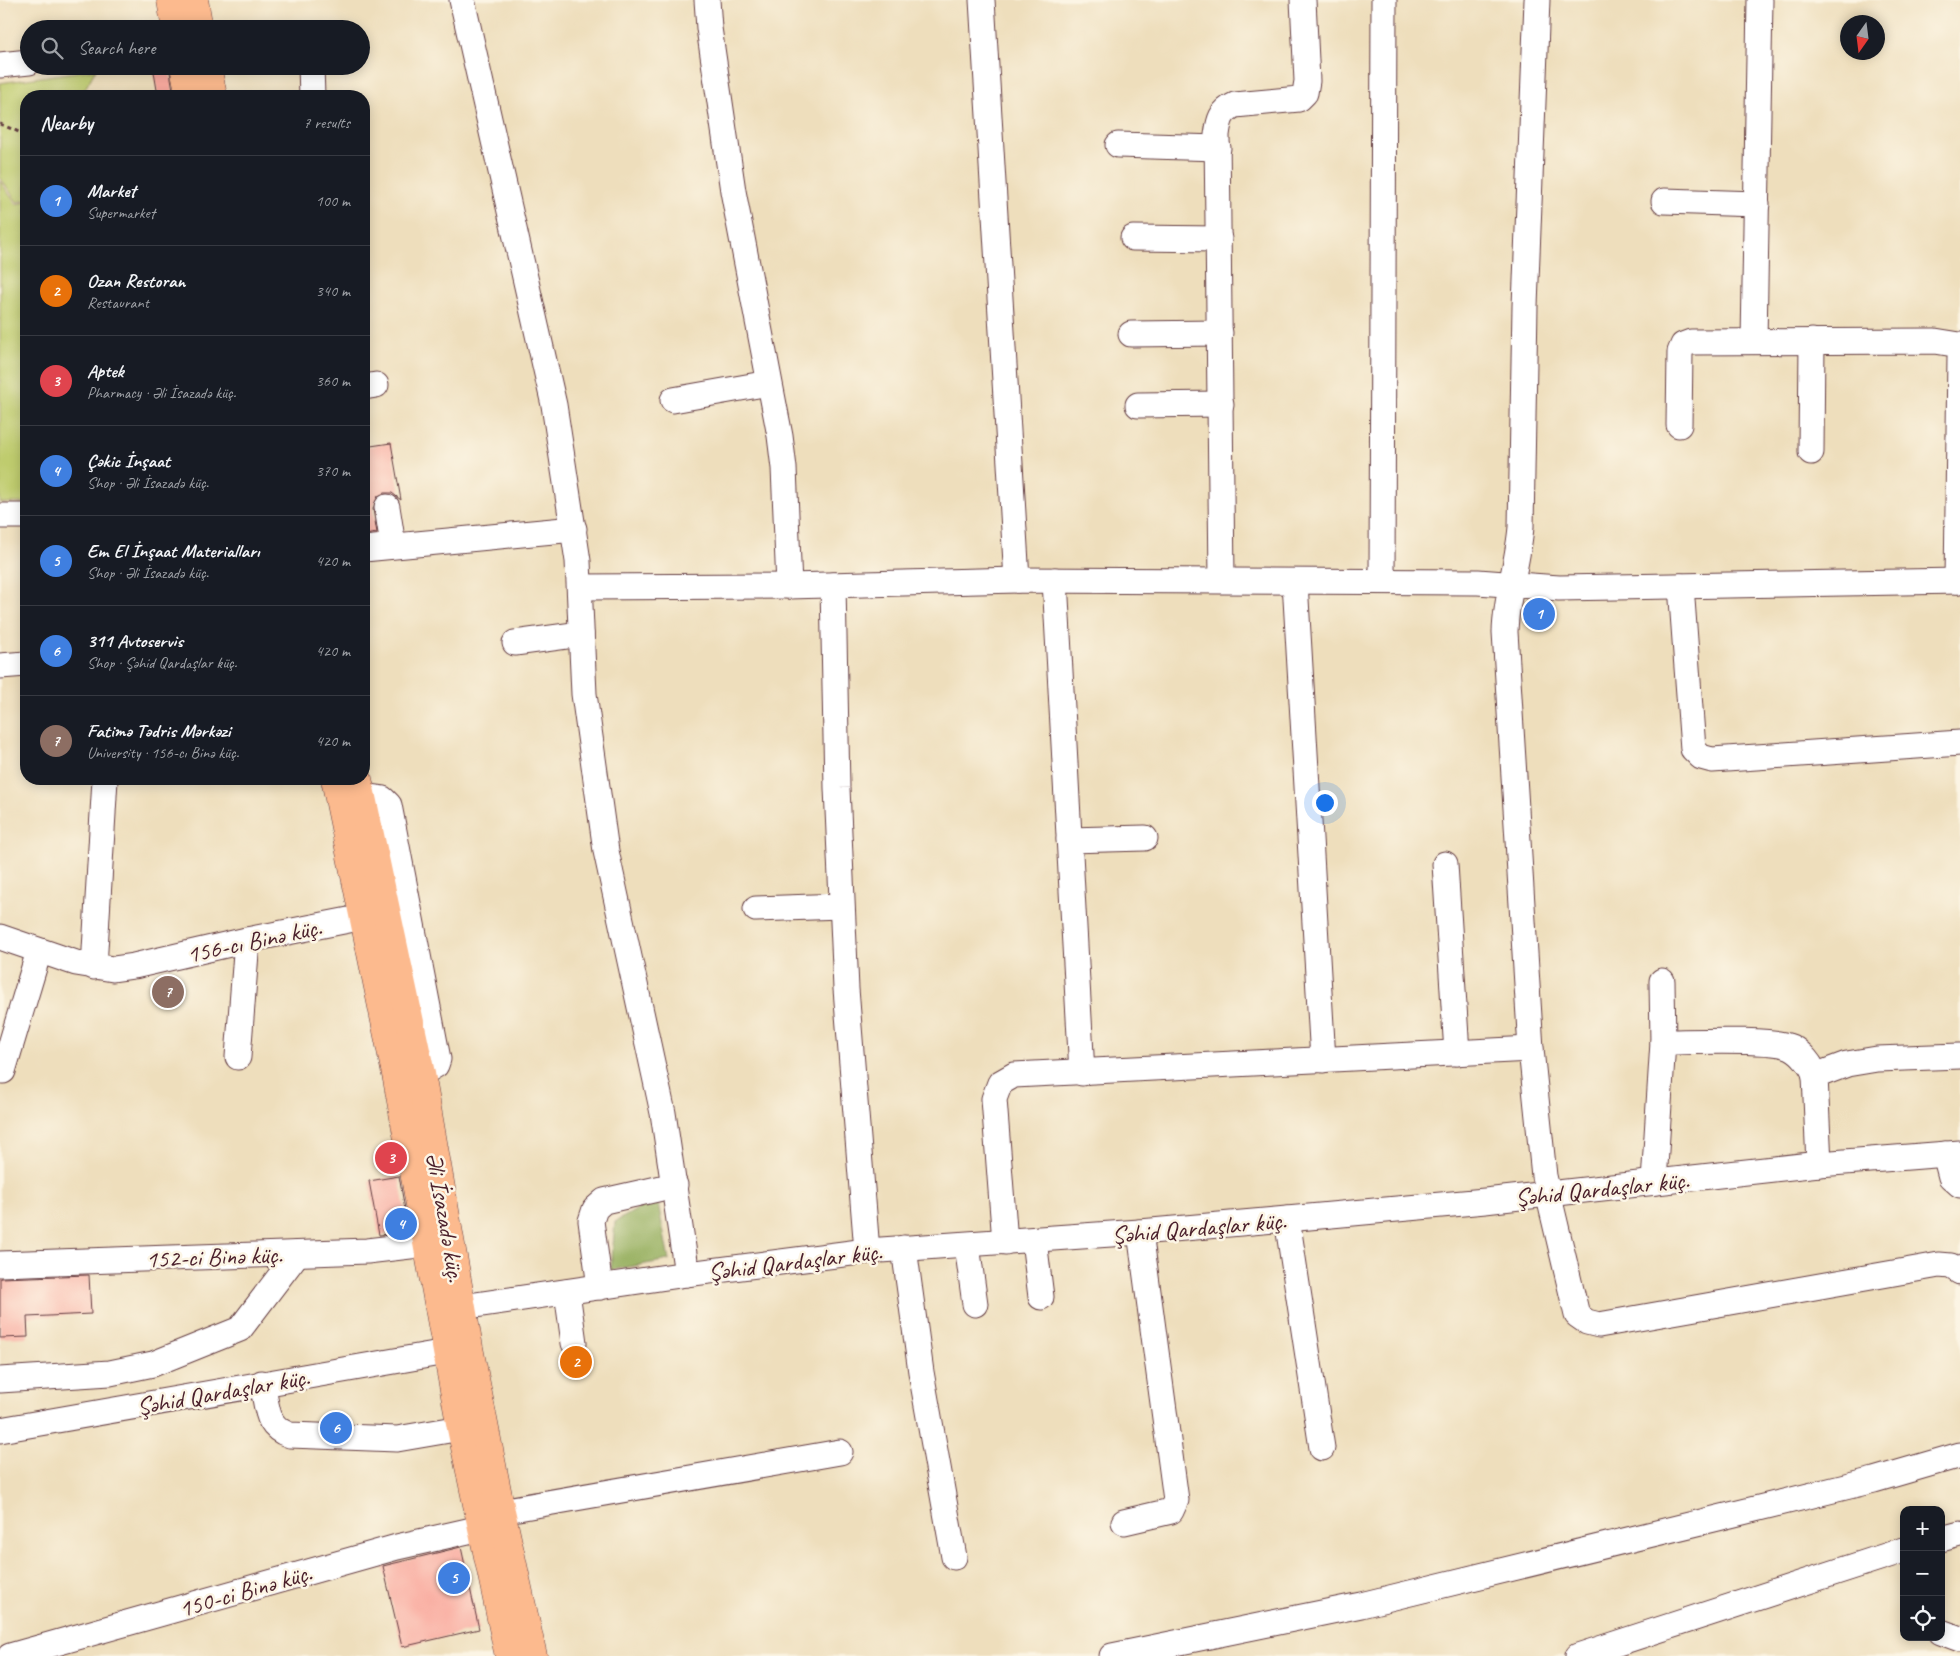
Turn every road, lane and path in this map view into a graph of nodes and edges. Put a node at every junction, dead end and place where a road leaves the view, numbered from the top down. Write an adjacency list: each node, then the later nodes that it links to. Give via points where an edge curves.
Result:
1 (171, 0): 10 (main road)
2 (194, 0): 11 (main road)
3 (462, 0): 43 (street, via 554,404)
4 (707, 0): 34 (street, via 733,191)
5 (982, 0): 46 (street)
6 (1303, 0): 23 (street, via 1305,93 1299,99 1235,105 1226,109 1220,118)
7 (1384, 0): 49 (street)
8 (1537, 0): 52 (street, via 1520,527)
9 (1760, 0): 25 (street)
10 (174, 20)
11 (197, 20)
12 (20, 63): 13 (street)
13 (0, 65)
14 (186, 75): 17 (main road)
15 (209, 75): 18 (main road)
16 (311, 75): 19 (street)
17 (189, 90)
18 (212, 90)
19 (312, 90)
20 (0, 124): 21 (path)
21 (20, 132)
22 (1118, 145): 23 (street)
23 (1218, 148): 27 (street)
24 (1664, 201): 25 (street)
25 (1757, 204): 30 (street)
26 (1133, 238): 27 (street)
27 (1218, 239): 28 (street)
28 (1220, 333): 29 (street); 36 (street)
29 (1131, 334)
30 (1754, 341): 31 (street); 38 (street, via 1691,342 1683,345 1680,352)
31 (1812, 341): 32 (street, via 1935,341); 39 (street)
32 (1960, 345)
33 (1960, 356): 50 (street)
34 (769, 383): 35 (street); 54 (street, via 784,468)
35 (672, 400)
36 (1221, 404): 37 (street); 48 (street)
37 (1138, 405)
38 (1679, 425)
39 (1811, 452)
40 (387, 507): 44 (street)
41 (0, 516): 42 (street)
42 (20, 516)
43 (574, 529): 44 (street); 56 (street)
44 (394, 545): 45 (street)
45 (370, 548)
46 (1017, 580): 47 (street); 53 (street)
47 (1055, 580): 48 (street); 66 (street)
48 (1222, 580): 51 (street)
49 (1382, 581): 51 (street); 52 (street)
50 (1958, 581): 55 (street)
51 (1295, 582): 81 (street)
52 (1511, 582): 55 (street, via 1559,588); 77 (street, via 1505,632)
53 (833, 585): 54 (street); 68 (street)
54 (789, 586): 56 (street)
55 (1681, 586): 61 (street, via 1693,749 1701,757 1712,760)
56 (581, 587): 57 (street)
57 (581, 634): 58 (street); 89 (street, via 584,694 606,851 663,1113)
58 (515, 644)
59 (20, 664): 60 (street)
60 (0, 666)
61 (1960, 743)
62 (105, 785): 74 (street)
63 (336, 785): 70 (main road, Əli İsazadə küç.)
64 (360, 787): 107 (main road, Əli İsazadə küç., via 421,1074)
65 (1146, 838): 66 (street)
66 (1069, 840): 83 (street)
67 (1445, 864): 78 (street)
68 (841, 906): 69 (street); 98 (street)
69 (756, 909)
70 (364, 917): 72 (street, 156-cı Binə küç.); 95 (main road, Əli İsazadə küç.)
71 (0, 937): 73 (street, 156-cı Binə küç.)
72 (247, 940): 74 (street, 156-cı Binə küç., via 134,966); 80 (street)
73 (39, 951): 74 (street, 156-cı Binə küç.); 82 (street)
74 (94, 968)
75 (1662, 981): 76 (street)
76 (1663, 1042): 84 (street, via 1759,1043 1791,1047); 87 (street)
77 (1531, 1048): 78 (street); 90 (street)
78 (1457, 1053): 81 (street)
79 (1960, 1056): 84 (street, via 1876,1059 1847,1064)
80 (238, 1057)
81 (1323, 1060): 83 (street)
82 (3, 1071)
83 (1082, 1073): 94 (street, via 1014,1075 1005,1078 996,1090)
84 (1816, 1076): 86 (street)
85 (1953, 1154): 86 (street, Şəhid Qardaşlar küç.); 88 (street, via 1951,1177)
86 (1819, 1164): 87 (street, Şəhid Qardaşlar küç.)
87 (1654, 1182): 90 (street, Şəhid Qardaşlar küç.)
88 (1960, 1184)
89 (675, 1185): 102 (street); 103 (street, via 604,1201 595,1209 592,1221)
90 (1548, 1193): 91 (street, Şəhid Qardaşlar küç.); 101 (street, via 1577,1315 1599,1325 1939,1265 1951,1266)
91 (1287, 1219): 92 (street, Şəhid Qardaşlar küç.); 114 (street)
92 (1140, 1232): 93 (street, Şəhid Qardaşlar küç.); 118 (street, via 1176,1500 1170,1511)
93 (1034, 1240): 94 (street, Şəhid Qardaşlar küç.); 105 (street)
94 (1005, 1242): 96 (street, Şəhid Qardaşlar küç.)
95 (427, 1244): 99 (street, 152-ci Binə küç.); 107 (main road, Əli İsazadə küç.)
96 (966, 1245): 97 (street, Şəhid Qardaşlar küç.); 106 (street)
97 (904, 1248): 98 (street, Şəhid Qardaşlar küç.); 122 (street, via 921,1372)
98 (867, 1251): 102 (street, Şəhid Qardaşlar küç.)
99 (297, 1254): 100 (street, 152-ci Binə küç.); 110 (street, via 240,1329 153,1364 110,1373)
100 (0, 1264)
101 (1960, 1272)
102 (687, 1274): 103 (street, Şəhid Qardaşlar küç.)
103 (600, 1287): 104 (street, Şəhid Qardaşlar küç.)
104 (567, 1292): 107 (street, Şəhid Qardaşlar küç.); 108 (street)
105 (1041, 1297)
106 (975, 1304)
107 (450, 1308): 109 (main road, Əli İsazadə küç.)
108 (574, 1343)
109 (458, 1350): 111 (street, Şəhid Qardaşlar küç.); 112 (main road, Əli İsazadə küç.); 117 (main road, Əli İsazadə küç.)
110 (0, 1380)
111 (262, 1383): 112 (street, via 272,1424 276,1430 290,1435 397,1440); 113 (street, Şəhid Qardaşlar küç.)
112 (461, 1428): 117 (main road, Əli İsazadə küç.)
113 (0, 1430)
114 (1322, 1448)
115 (840, 1452): 117 (street, 150-ci Binə küç.)
116 (1960, 1455): 128 (street, via 1874,1480 1361,1605)
117 (491, 1520): 125 (street, 150-ci Binə küç.); 126 (main road, Əli İsazadə küç.); 127 (main road, Əli İsazadə küç.)
118 (1124, 1522)
119 (1960, 1534): 120 (street)
120 (1945, 1538)
121 (1901, 1551): 129 (street)
122 (954, 1557)
123 (1945, 1633): 124 (street)
124 (1960, 1639)
125 (10, 1656)
126 (509, 1656)
127 (533, 1656)
128 (1112, 1656)
129 (1578, 1656)

